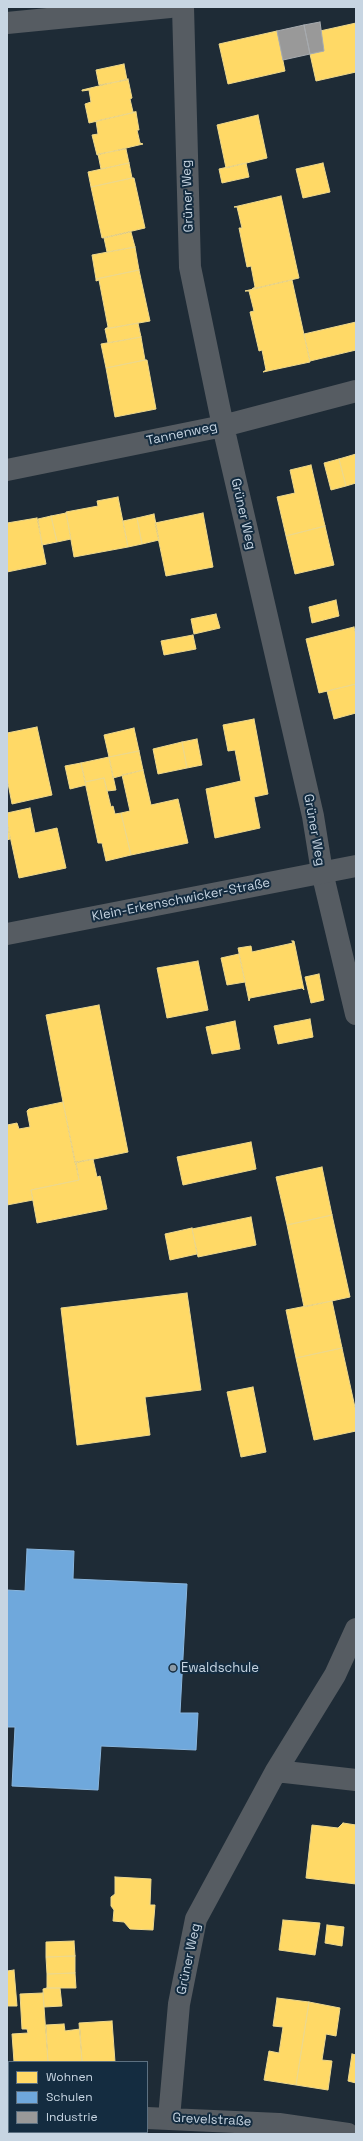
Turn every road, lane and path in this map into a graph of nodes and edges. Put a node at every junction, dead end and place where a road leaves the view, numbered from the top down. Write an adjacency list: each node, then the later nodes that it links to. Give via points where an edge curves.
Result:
1 (170, 7): 3 (street, via 28,23)
2 (183, 7): 5 (street, Grüner Weg, via 190,267)
3 (7, 23)
4 (356, 391): 5 (street, Tannenweg)
5 (223, 426): 6 (street, Tannenweg); 8 (street, Grüner Weg, via 313,816)
6 (7, 470)
7 (356, 866): 8 (street, Klein-Erkenschwicker-Straße)
8 (322, 872): 9 (street, Klein-Erkenschwicker-Straße); 10 (street, Grüner Weg)
9 (7, 934)
10 (356, 1014)
11 (356, 1629): 12 (street, Grüner Weg, via 335,1675)
12 (276, 1771): 13 (street); 15 (street, Grüner Weg, via 196,1919 179,2004)
13 (356, 1780)
14 (148, 2118): 15 (street, Grevelstraße)
15 (169, 2118): 16 (street, Grevelstraße, via 279,2124)
16 (348, 2134)

